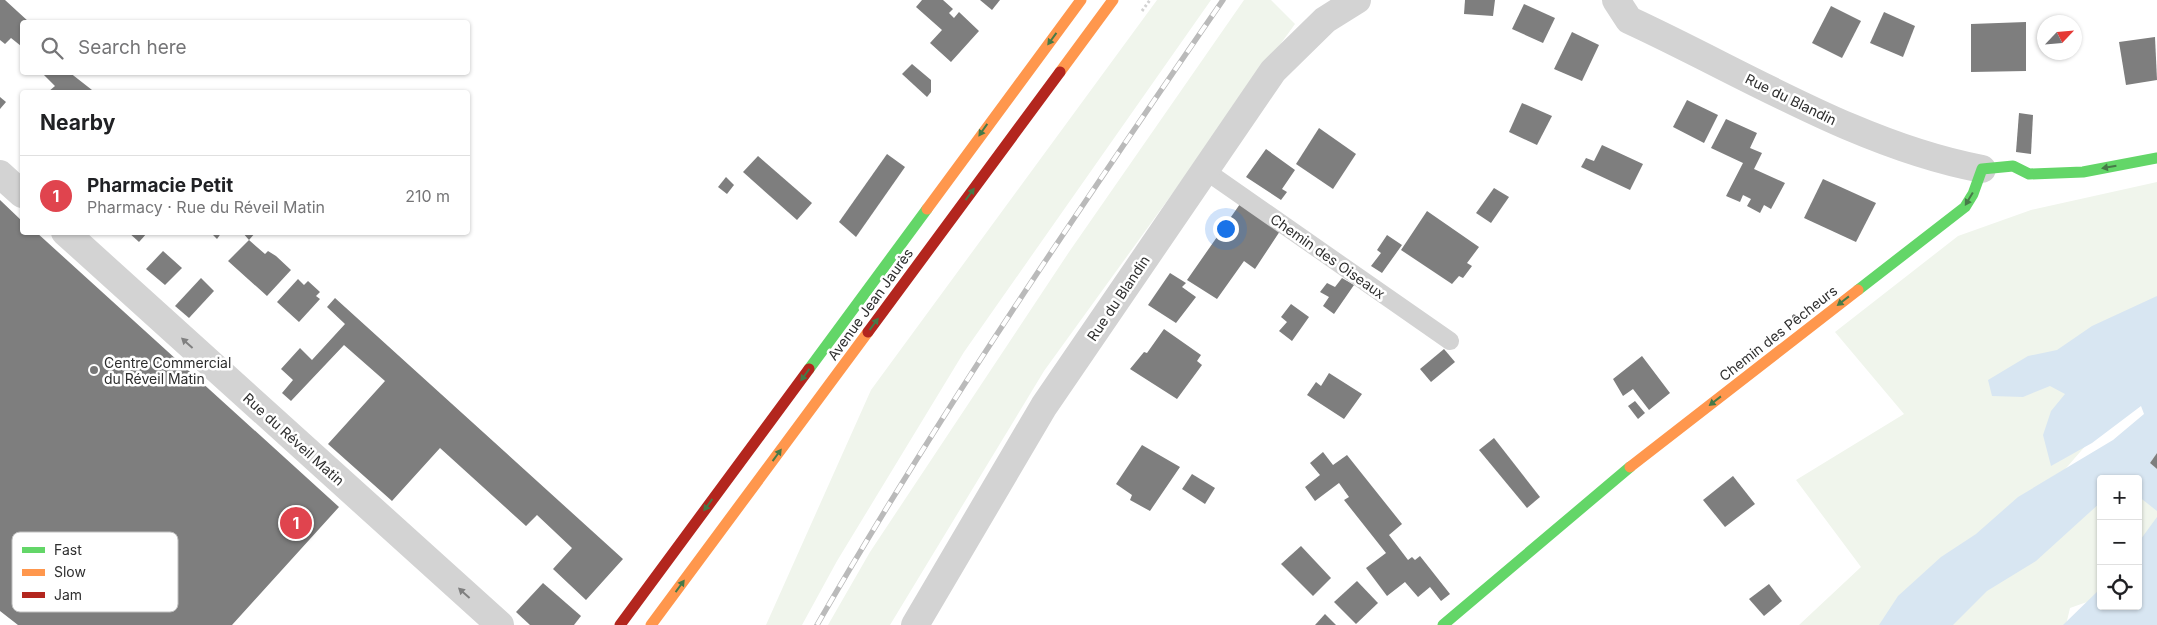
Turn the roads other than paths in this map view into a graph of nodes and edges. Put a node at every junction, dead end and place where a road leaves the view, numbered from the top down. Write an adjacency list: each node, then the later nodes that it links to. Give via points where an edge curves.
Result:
1 (1081, 0): 5 (main road, one-way to 5)
2 (1113, 0): 6 (main road, Avenue Jean Jaurès)
3 (1357, 0): 9 (street, Rue du Blandin, via 1325,20 1274,71)
4 (1616, 0): 8 (street, Rue du Blandin, via 1629,20 1836,122 1949,163)
5 (996, 112): 6 (lane); 15 (main road, one-way to 15)
6 (1020, 126): 16 (main road, Avenue Jean Jaurès, one-way to 6)
7 (2157, 158): 8 (main road, one-way to 8, via 2083,172 2029,174 2013,166)
8 (1982, 169): 18 (main road, Chemin des Pêcheurs, one-way to 18, via 1973,194 1964,207 1630,467)
9 (1206, 171): 13 (lane, Chemin des Oiseaux); 17 (street, Rue du Blandin, via 1044,406)
10 (0, 174): 11 (street)
11 (20, 192)
12 (68, 235): 14 (street, Rue du Réveil Matin, one-way to 12)
13 (1450, 341)
14 (494, 623)
15 (620, 625)
16 (652, 625)
17 (915, 625)
18 (1443, 625)

